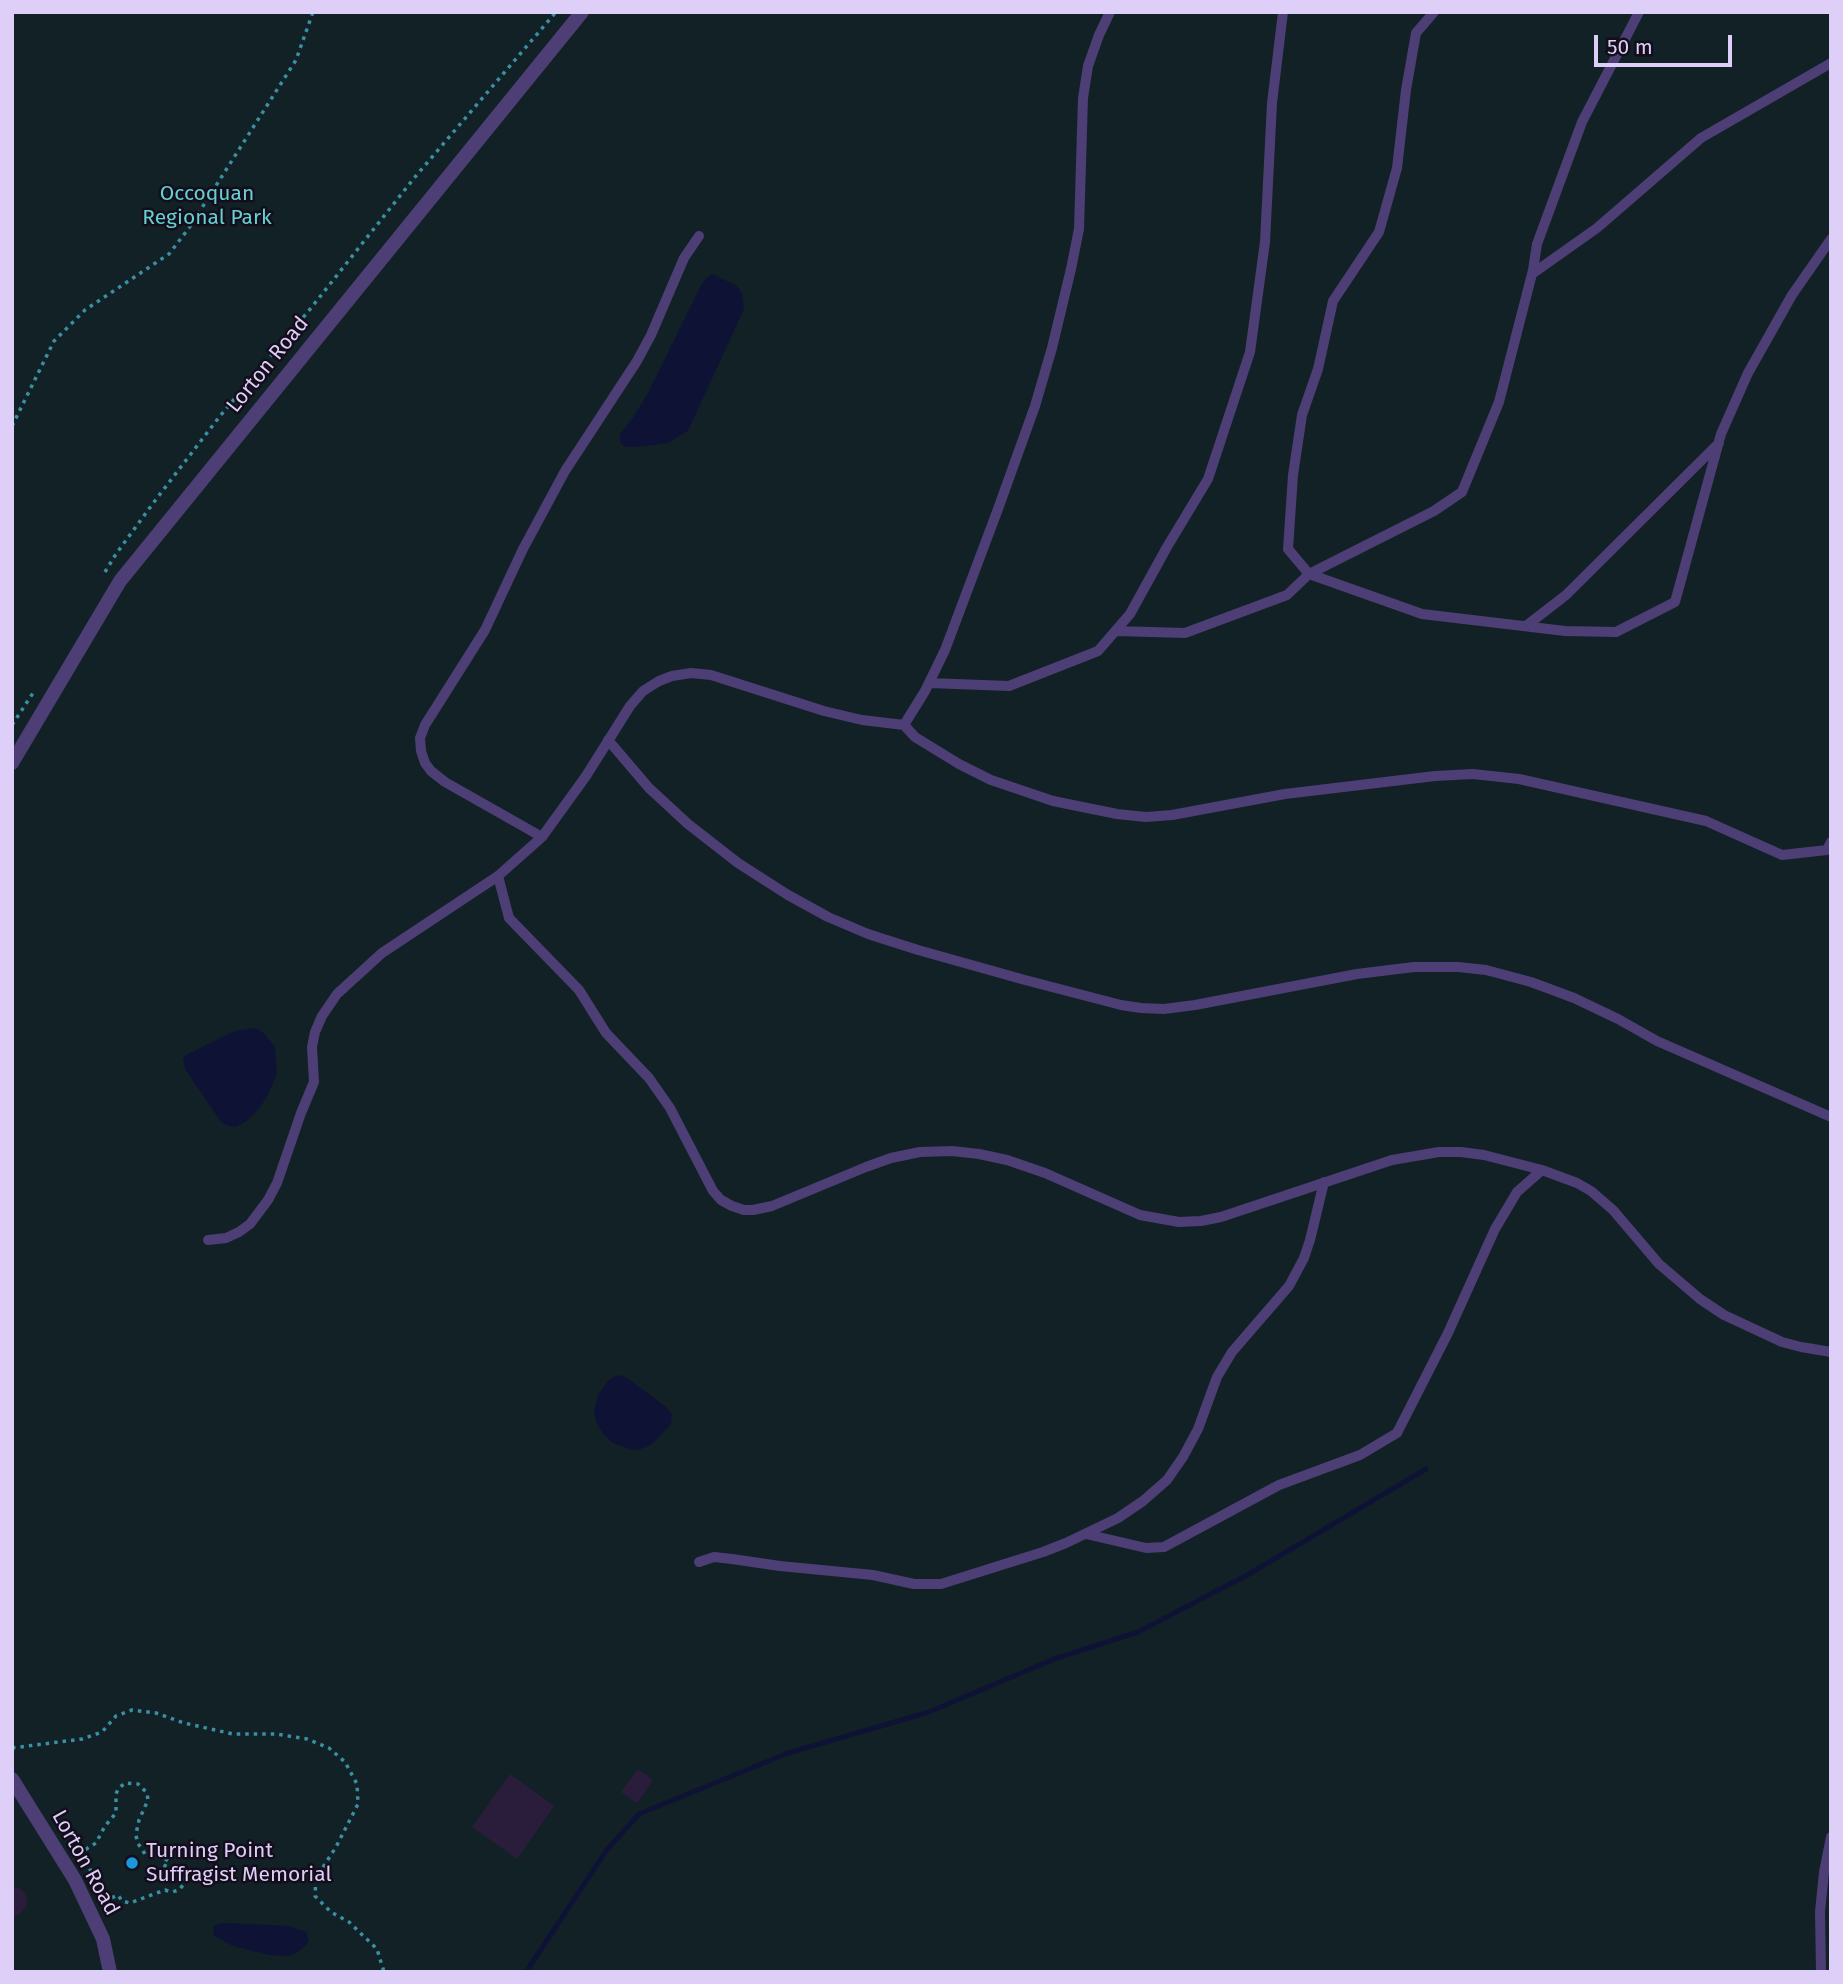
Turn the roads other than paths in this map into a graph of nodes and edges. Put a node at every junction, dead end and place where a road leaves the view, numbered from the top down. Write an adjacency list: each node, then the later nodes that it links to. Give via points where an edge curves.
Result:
1 (582, 12): 17 (street, Lorton Road, via 120,581)
2 (1110, 12): 14 (lane, via 1092,56 1083,97 1079,229 1052,348 998,509)
3 (1283, 12): 13 (lane, via 1272,103 1265,242 1250,352 1208,479)
4 (1434, 12): 11 (lane, via 1416,33 1397,168 1379,232 1333,300 1302,415 1288,549)
5 (1639, 12): 9 (lane, via 1581,122 1537,244)
6 (1831, 63): 9 (lane, via 1701,138 1597,228)
7 (699, 236): 18 (lane, via 684,258 638,361 565,471 485,630 420,738 431,771)
8 (1831, 239): 10 (lane, via 1754,362)
9 (1532, 274): 11 (lane, via 1499,402 1462,492)
10 (1719, 443): 12 (lane, via 1566,595); 12 (lane, via 1675,602 1616,632)
11 (1309, 575): 12 (lane, via 1422,614); 13 (lane, via 1287,595 1185,633)
12 (1526, 626)
13 (1116, 631): 14 (lane, via 1098,651 1009,686)
14 (929, 683): 15 (lane)
15 (904, 725): 16 (lane, via 836,714 723,678 691,673 672,676 643,691); 19 (lane, via 915,737 991,780 1053,801 1117,814 1172,815 1285,794 1473,774 1519,779 1706,821 1782,855 1827,850)
16 (608, 740): 18 (lane); 21 (lane, via 649,788 738,863 828,917 918,950 1121,1005 1164,1009 1414,967 1486,970 1574,998 1657,1041)
17 (12, 763)
18 (542, 837): 20 (lane)
19 (1831, 842)
20 (498, 876): 23 (lane, via 509,918 579,989 606,1033 649,1078 713,1191 732,1206 744,1210 772,1206 866,1167 920,1152 952,1151 1007,1160 1140,1215 1179,1222 1221,1217); 24 (lane, via 382,953 337,994 315,1032 314,1082 277,1184 239,1233)
21 (1831, 1117)
22 (1542, 1170): 23 (lane, via 1484,1155 1439,1152 1392,1160); 25 (lane, via 1598,1196 1679,1283 1724,1315 1782,1342); 26 (lane, via 1517,1192 1495,1229 1397,1433 1360,1455 1279,1485 1164,1546 1146,1548)
23 (1324, 1182): 26 (lane, via 1310,1240 1295,1275 1232,1352 1183,1457 1167,1480 1143,1501)
24 (208, 1240)
25 (1831, 1352)
26 (1086, 1534): 27 (lane, via 941,1584 714,1557)
27 (699, 1562)
28 (12, 1779): 30 (street, Lorton Road, via 75,1881 103,1939)
29 (1831, 1837): 31 (lane, via 1820,1912)
30 (110, 1972)
31 (1821, 1972)

